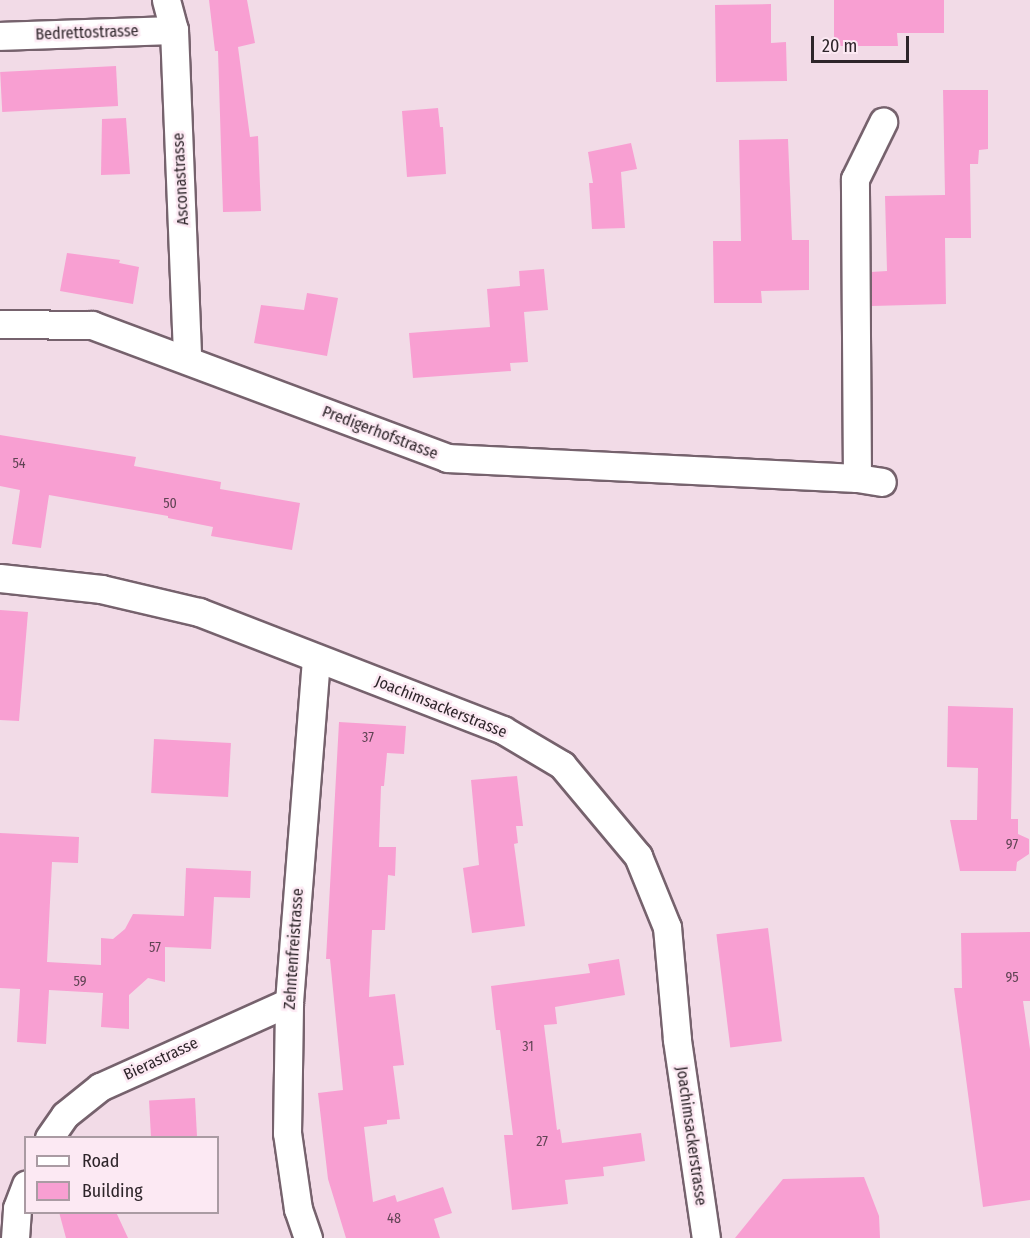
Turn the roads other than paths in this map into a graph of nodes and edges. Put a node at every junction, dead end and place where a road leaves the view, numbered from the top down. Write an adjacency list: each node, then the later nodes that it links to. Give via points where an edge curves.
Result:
1 (166, 0): 2 (street, Asconastrasse)
2 (174, 30): 3 (street, Bedrettostrasse); 6 (street, Asconastrasse)
3 (0, 36)
4 (883, 122): 6 (street, Predigerhofstrasse, via 855,179 869,480 447,458)
5 (0, 324): 6 (street, Predigerhofstrasse, via 92,325)
6 (187, 359)
7 (0, 578): 8 (street, Joachimsackerstrasse, via 101,589 199,612)
8 (316, 659): 9 (street, Zehntenfreistrasse); 14 (street, Joachimsackerstrasse, via 503,730 562,765 638,856 667,927 677,1040)
9 (289, 1002): 10 (street, Bierastrasse, via 100,1087 65,1114); 13 (street, Zehntenfreistrasse, via 287,1133 298,1209)
10 (50, 1136)
11 (24, 1190): 12 (street, via 17,1208)
12 (15, 1238)
13 (308, 1238)
14 (706, 1238)

